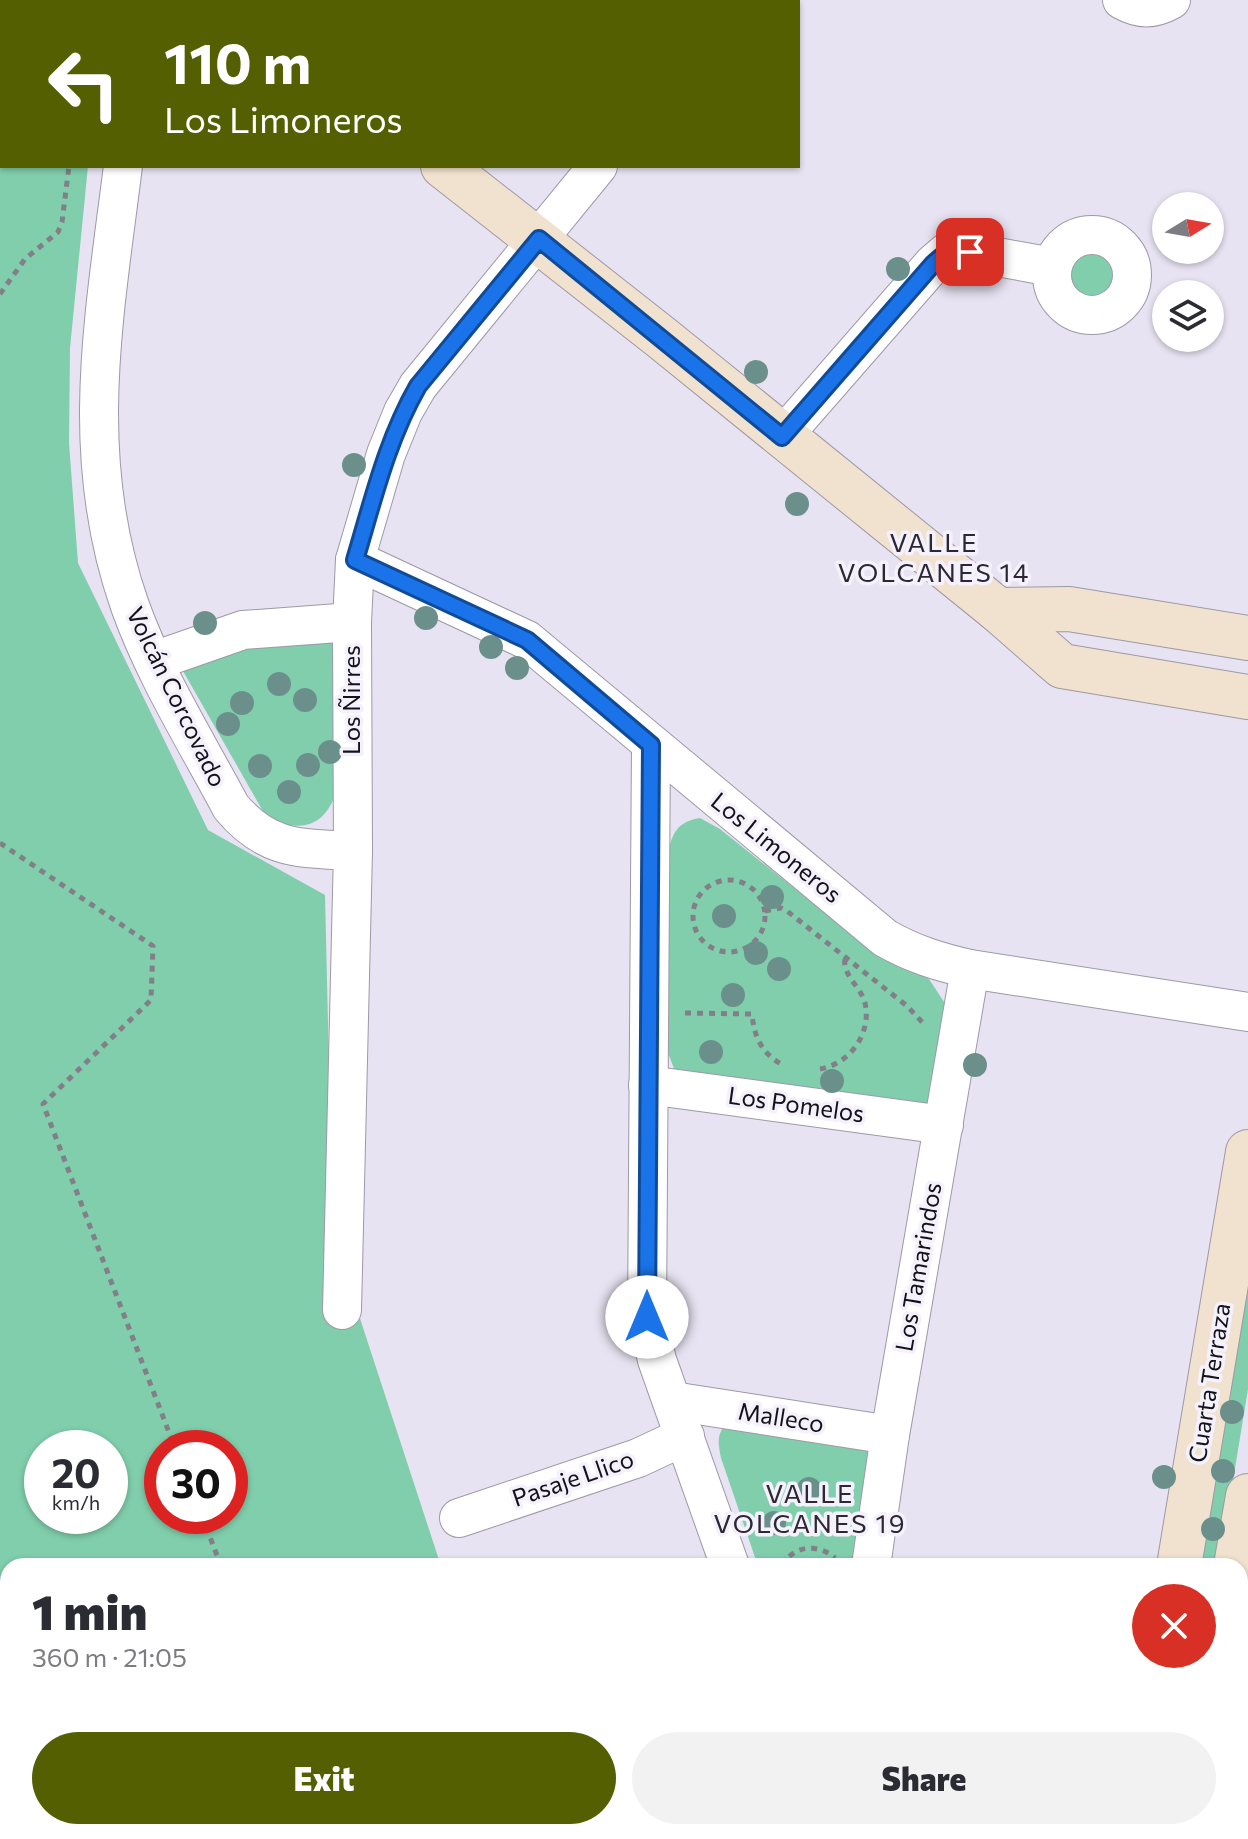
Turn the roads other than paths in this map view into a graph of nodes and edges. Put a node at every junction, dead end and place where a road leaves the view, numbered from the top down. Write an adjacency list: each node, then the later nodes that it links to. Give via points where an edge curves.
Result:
1 (1122, 0): 2 (street, via 1146,9)
2 (1171, 0)
3 (123, 168): 13 (street, Volcán Corcovado, via 99,366 99,443 114,552)
4 (446, 168): 6 (main road)
5 (596, 168): 6 (street, Los Ñirres)
6 (539, 239): 8 (main road); 9 (street, Los Ñirres, via 418,386 403,412)
7 (1052, 267): 8 (street, via 947,252)
8 (782, 437): 10 (main road)
9 (355, 560): 11 (street, Los Ñirres); 15 (street, Los Limoneros, via 527,640)
10 (998, 610): 12 (main road, via 1069,609); 14 (main road, via 1062,666)
11 (352, 622): 13 (street, via 243,630); 16 (street, Los Ñirres)
12 (1248, 638)
13 (154, 661): 16 (street, Volcán Corcovado, via 231,807 246,824 260,836 290,846)
14 (1248, 697)
15 (651, 745): 17 (street, Los Limoneros, via 885,938 925,958); 19 (street)
16 (353, 851): 22 (street, Los Ñirres)
17 (970, 969): 18 (street, Los Limoneros); 20 (street, Los Tamarindos)
18 (1248, 1012)
19 (648, 1085): 20 (street, Los Pomelos); 23 (street, via 647,1317)
20 (944, 1125): 24 (street, Los Tamarindos)
21 (1248, 1152): 28 (main road, Cuarta Terraza)
22 (342, 1310)
23 (678, 1419): 24 (street, Malleco); 25 (street, Pasaje Llico, via 638,1458); 26 (street)
24 (890, 1435): 27 (street, Los Tamarindos)
25 (459, 1518)
26 (727, 1558)
27 (872, 1558)
28 (1180, 1558)

